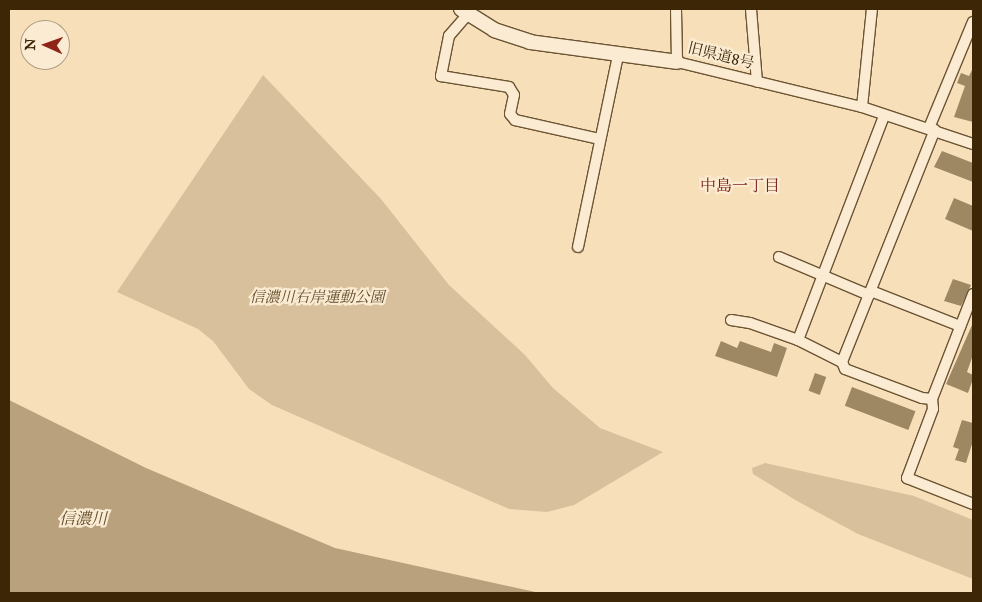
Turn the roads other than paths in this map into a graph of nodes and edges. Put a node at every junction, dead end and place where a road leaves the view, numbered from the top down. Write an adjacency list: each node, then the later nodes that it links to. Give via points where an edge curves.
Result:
1 (676, 9): 7 (street)
2 (751, 9): 8 (street)
3 (872, 9): 9 (street)
4 (464, 11): 6 (street, 旧県道8号, via 494,30 530,42); 12 (street, via 449,36 441,76 509,87 514,95 510,114 515,120)
5 (973, 22): 11 (street)
6 (618, 55): 7 (street, 旧県道8号); 12 (street)
7 (677, 62): 8 (street, 旧県道8号)
8 (757, 82): 9 (street, 旧県道8号)
9 (862, 107): 10 (street, 旧県道8号)
10 (884, 116): 11 (street, 旧県道8号); 16 (street)
11 (932, 129): 13 (street, 旧県道8号); 17 (street)
12 (599, 140): 14 (street)
13 (973, 144)
14 (578, 247)
15 (779, 257): 16 (street)
16 (822, 276): 17 (street); 21 (street)
17 (870, 293): 20 (street); 22 (street)
18 (973, 294): 20 (street)
19 (731, 320): 21 (street, via 750,323)
20 (960, 326): 23 (street)
21 (798, 340): 22 (street)
22 (842, 362): 23 (street, via 846,370)
23 (932, 399): 24 (street, via 933,409 906,478)
24 (973, 504)

